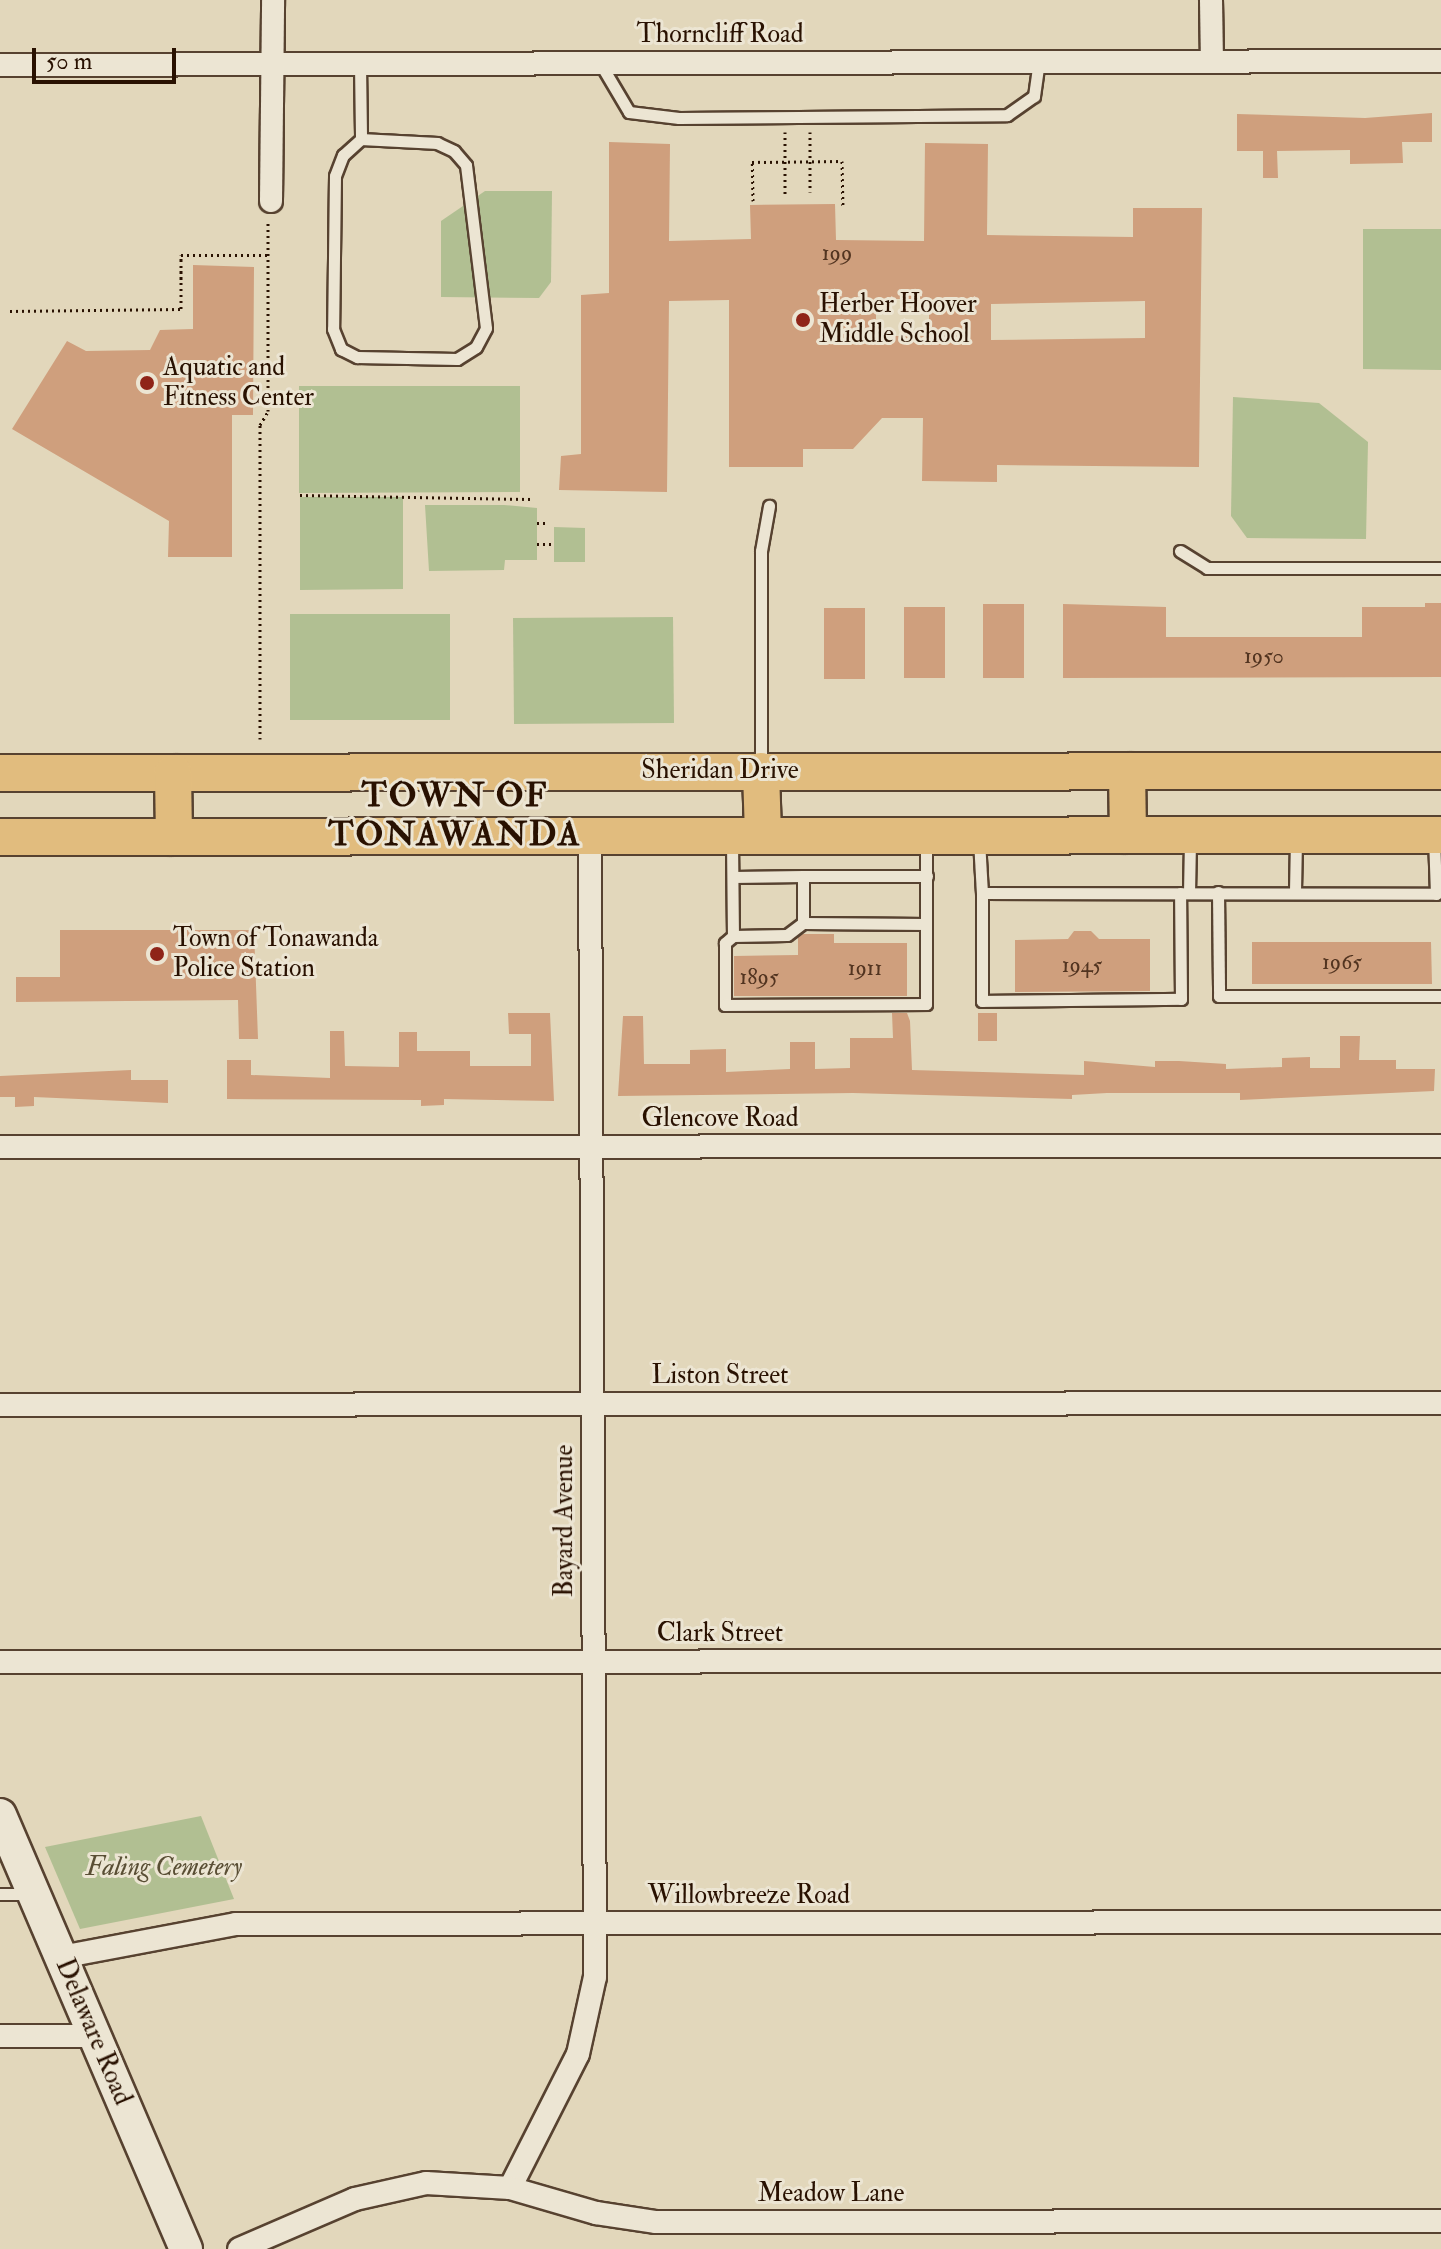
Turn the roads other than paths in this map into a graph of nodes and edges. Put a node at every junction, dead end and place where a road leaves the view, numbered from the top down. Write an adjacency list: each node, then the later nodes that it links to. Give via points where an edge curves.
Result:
1 (273, 0): 9 (street)
2 (1211, 0): 3 (street)
3 (1212, 61): 4 (street, Thorncliff Road); 5 (street, Thorncliff Road)
4 (1441, 61)
5 (1039, 62): 6 (street, Thorncliff Road); 6 (lane, via 1034,96 1007,115 679,118 629,112)
6 (600, 63): 7 (street, Thorncliff Road)
7 (360, 64): 9 (street, Thorncliff Road); 10 (lane)
8 (0, 65): 9 (street, Thorncliff Road)
9 (273, 65): 11 (street)
10 (361, 139): 10 (lane, via 343,155 335,176 333,329 341,349 357,357 457,359 476,347 486,328 466,165 437,143)
11 (271, 201)
12 (769, 506): 15 (lane, via 761,551)
13 (1180, 551): 14 (lane, via 1207,568)
14 (1441, 568)
15 (761, 771): 16 (main road, Sheridan Drive); 19 (main road, Sheridan Drive); 27 (main road)
16 (1127, 771): 17 (main road, Sheridan Drive); 22 (main road)
17 (1441, 771)
18 (0, 773): 19 (main road, Sheridan Drive)
19 (173, 773): 29 (main road)
20 (925, 835): 21 (main road); 27 (main road); 31 (lane)
21 (979, 835): 22 (main road); 35 (lane)
22 (1128, 835): 23 (main road)
23 (1190, 835): 24 (main road); 36 (lane)
24 (1296, 835): 25 (main road); 33 (lane)
25 (1438, 835): 37 (lane)
26 (590, 836): 27 (main road); 29 (main road); 44 (street, Bayard Avenue)
27 (748, 836): 32 (lane)
28 (0, 837): 29 (main road)
29 (174, 837)
30 (803, 876): 31 (lane); 32 (lane); 38 (lane)
31 (927, 876): 39 (lane)
32 (733, 877): 40 (lane)
33 (1295, 891): 34 (lane); 37 (lane)
34 (1218, 892): 36 (lane); 41 (lane, via 1219,996)
35 (982, 893): 36 (lane); 36 (lane, via 982,1001 1181,999)
36 (1184, 893)
37 (1438, 894)
38 (803, 923): 39 (lane); 40 (lane, via 787,935)
39 (926, 924): 40 (lane, via 926,1004 725,1005 725,943)
40 (733, 936)
41 (1441, 996)
42 (1441, 1146): 44 (street, Glencove Road)
43 (0, 1147): 44 (street, Glencove Road)
44 (593, 1147): 46 (street, Bayard Avenue)
45 (1441, 1403): 46 (street, Liston Street)
46 (593, 1404): 47 (street, Liston Street); 50 (street, Bayard Avenue)
47 (0, 1405)
48 (1441, 1661): 50 (street, Clark Street)
49 (0, 1662): 50 (street, Clark Street)
50 (594, 1662): 55 (street, Bayard Avenue)
51 (0, 1815): 53 (street, Delaware Road)
52 (0, 1894): 53 (lane)
53 (34, 1894): 56 (street, Delaware Road)
54 (1441, 1922): 55 (street, Willowbreeze Road)
55 (595, 1924): 56 (street, Willowbreeze Road, via 236,1924); 59 (street, Bayard Avenue, via 595,1977 578,2054)
56 (61, 1957): 58 (street, Delaware Road)
57 (0, 2036): 58 (street)
58 (95, 2036): 61 (street, Delaware Road)
59 (510, 2188): 60 (street, Meadow Lane, via 596,2213 656,2222); 62 (street, Meadow Lane, via 471,2183 395,2188 336,2206)
60 (1441, 2221)
61 (186, 2249)
62 (239, 2249)

